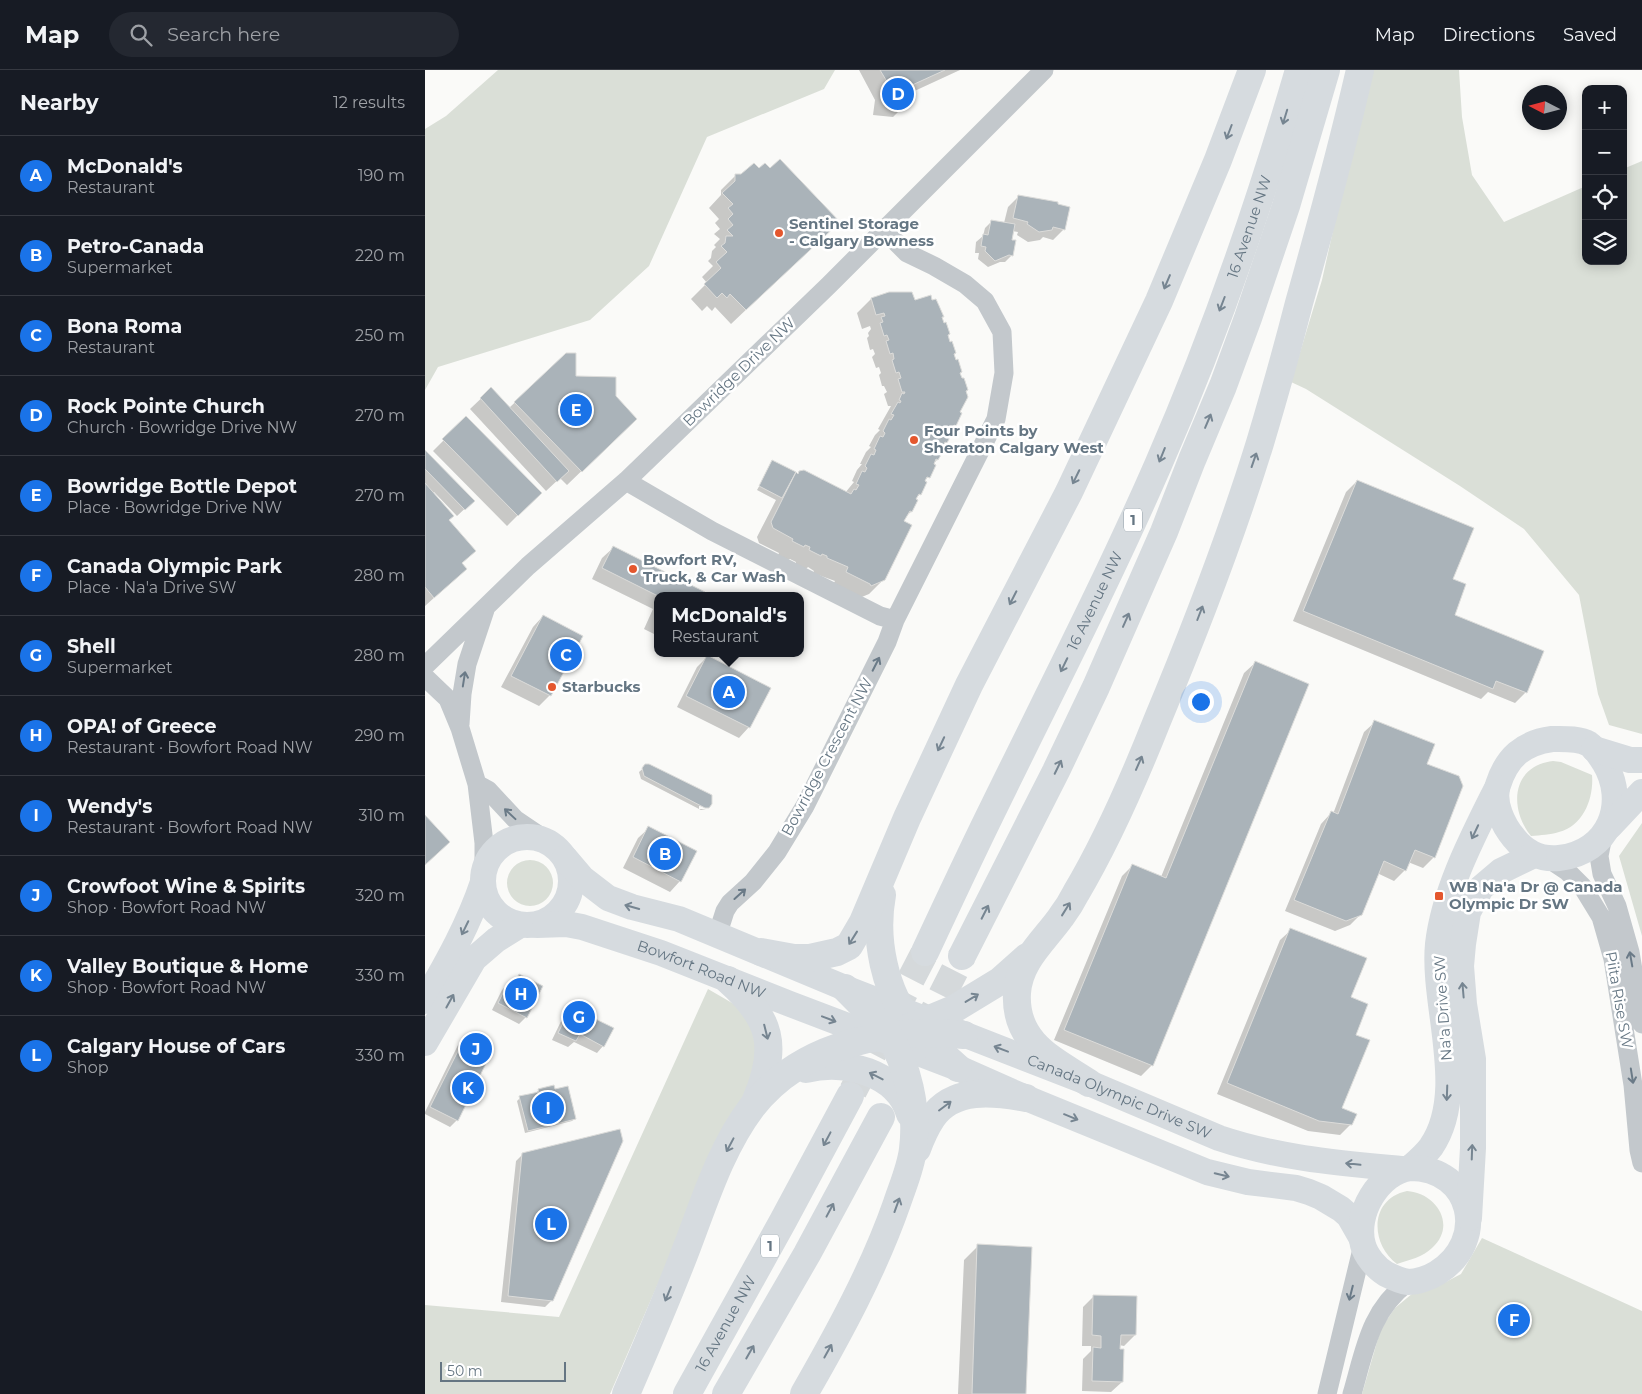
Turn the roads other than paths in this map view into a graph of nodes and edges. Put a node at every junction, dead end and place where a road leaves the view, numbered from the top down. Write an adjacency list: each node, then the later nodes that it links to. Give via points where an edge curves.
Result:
1 (1045, 70): 6 (street, Bowridge Drive NW)
2 (1252, 70): 20 (highway, one-way to 20, via 1159,301 1069,492 969,685)
3 (1299, 70): 28 (highway, 16 Avenue NW / 1, one-way to 28, via 1233,276 1159,464)
4 (1326, 70): 29 (highway, 16 Avenue NW / 1, one-way to 4, via 1088,703 1160,540 1248,318 1286,206)
5 (1360, 70): 26 (highway, one-way to 5, via 1061,917 1102,844 1157,722 1219,562 1276,390)
6 (884, 230): 7 (street, Bowridge Drive NW); 9 (street, Bowridge Crescent NW, via 907,253 965,284 985,301 1002,332 1004,374 996,419)
7 (627, 481): 8 (street, Bowridge Drive NW, via 528,566); 9 (street, via 767,560 880,616)
8 (486, 607): 10 (street, Bowridge Drive NW); 12 (street, one-way to 8, via 467,664)
9 (895, 620): 25 (street, Bowridge Crescent NW, one-way to 9, via 730,903 753,882 777,852 805,806)
10 (425, 666)
11 (425, 677): 12 (street, via 448,699)
12 (460, 728): 15 (street)
13 (1594, 749): 14 (street, via 1630,760); 16 (street, via 1589,744 1566,739 1538,741 1518,752 1511,760); 18 (street, via 1607,767 1614,789 1613,814)
14 (1642, 760)
15 (477, 784): 19 (street, one-way to 15, via 515,819 488,790); 23 (street)
16 (1497, 788): 21 (street, via 1499,810 1507,829 1519,844); 47 (street, Na'a Drive SW, one-way to 47, via 1449,896 1438,943 1440,1002 1448,1062 1446,1111 1431,1147)
17 (1642, 792): 18 (street)
18 (1606, 831): 21 (street, via 1589,849 1571,857); 33 (street, Piita Rise SW, one-way to 18, via 1630,952 1617,906 1601,874 1599,856)
19 (546, 840): 22 (street); 23 (street, via 520,837 508,841 489,858)
20 (896, 846): 27 (highway, one-way to 27, via 849,946 809,958); 34 (highway, via 884,885 879,923 880,949 893,994)
21 (1541, 857): 46 (street, Piita Rise SW, one-way to 46, via 1567,871 1582,886 1601,917 1613,959); 48 (street, Na'a Drive SW, one-way to 21, via 1473,1059 1461,966 1468,912 1481,888 1501,871)
22 (565, 858): 24 (street, via 572,878 568,898 556,915 547,921); 25 (street, one-way to 22, via 679,919 608,898 582,878)
23 (484, 876): 24 (street, via 488,902 494,910 510,922); 32 (street, one-way to 32, via 464,930)
24 (529, 925): 30 (street, Bowfort Road NW, via 582,927 661,953); 36 (street, one-way to 24, via 474,959 496,940)
25 (717, 936): 27 (street)
26 (1037, 948): 34 (highway, one-way to 26, via 954,1009 999,981); 39 (highway, via 1024,968 1017,991 1023,1027 1037,1048)
27 (761, 952): 31 (street)
28 (925, 952)
29 (962, 956)
30 (728, 980): 34 (street, Bowfort Road NW, one-way to 34); 42 (highway, one-way to 42, via 753,1005 765,1024 768,1037 764,1077)
31 (845, 988): 34 (highway)
32 (425, 1001)
33 (1642, 1024)
34 (897, 1030): 35 (highway); 37 (highway); 38 (highway, via 814,1056); 44 (highway, via 911,1095)
35 (964, 1035): 39 (street, Canada Olympic Drive SW, one-way to 35)
36 (425, 1043)
37 (958, 1068): 41 (street)
38 (785, 1074): 42 (highway); 44 (highway, one-way to 38, via 902,1096 891,1085 867,1072 837,1065 814,1066)
39 (1089, 1083): 47 (street, Canada Olympic Drive SW, one-way to 39, via 1300,1158 1235,1144)
40 (850, 1096): 52 (highway, 16 Avenue NW / 1, one-way to 52)
41 (1026, 1098): 45 (highway, one-way to 41, via 933,1116 948,1102 976,1094); 49 (street, one-way to 49, via 1207,1172 1248,1182 1296,1188 1321,1197 1349,1216)
42 (752, 1108): 51 (highway, one-way to 51, via 714,1175)
43 (881, 1117): 53 (highway, 1, one-way to 43)
44 (914, 1127): 45 (highway)
45 (911, 1162): 54 (highway, one-way to 45, via 869,1270)
46 (1642, 1163)
47 (1405, 1168): 48 (street, via 1433,1170 1452,1182 1464,1198); 49 (street, via 1385,1180 1372,1196 1364,1216)
48 (1469, 1218): 50 (street, via 1464,1241 1452,1261 1432,1275)
49 (1362, 1241): 50 (street, via 1368,1256 1383,1272); 55 (street, one-way to 55)
50 (1408, 1282): 56 (street, via 1389,1298 1375,1319)
51 (627, 1394)
52 (687, 1394)
53 (726, 1394)
54 (804, 1394)
55 (1327, 1394)
56 (1352, 1394)

